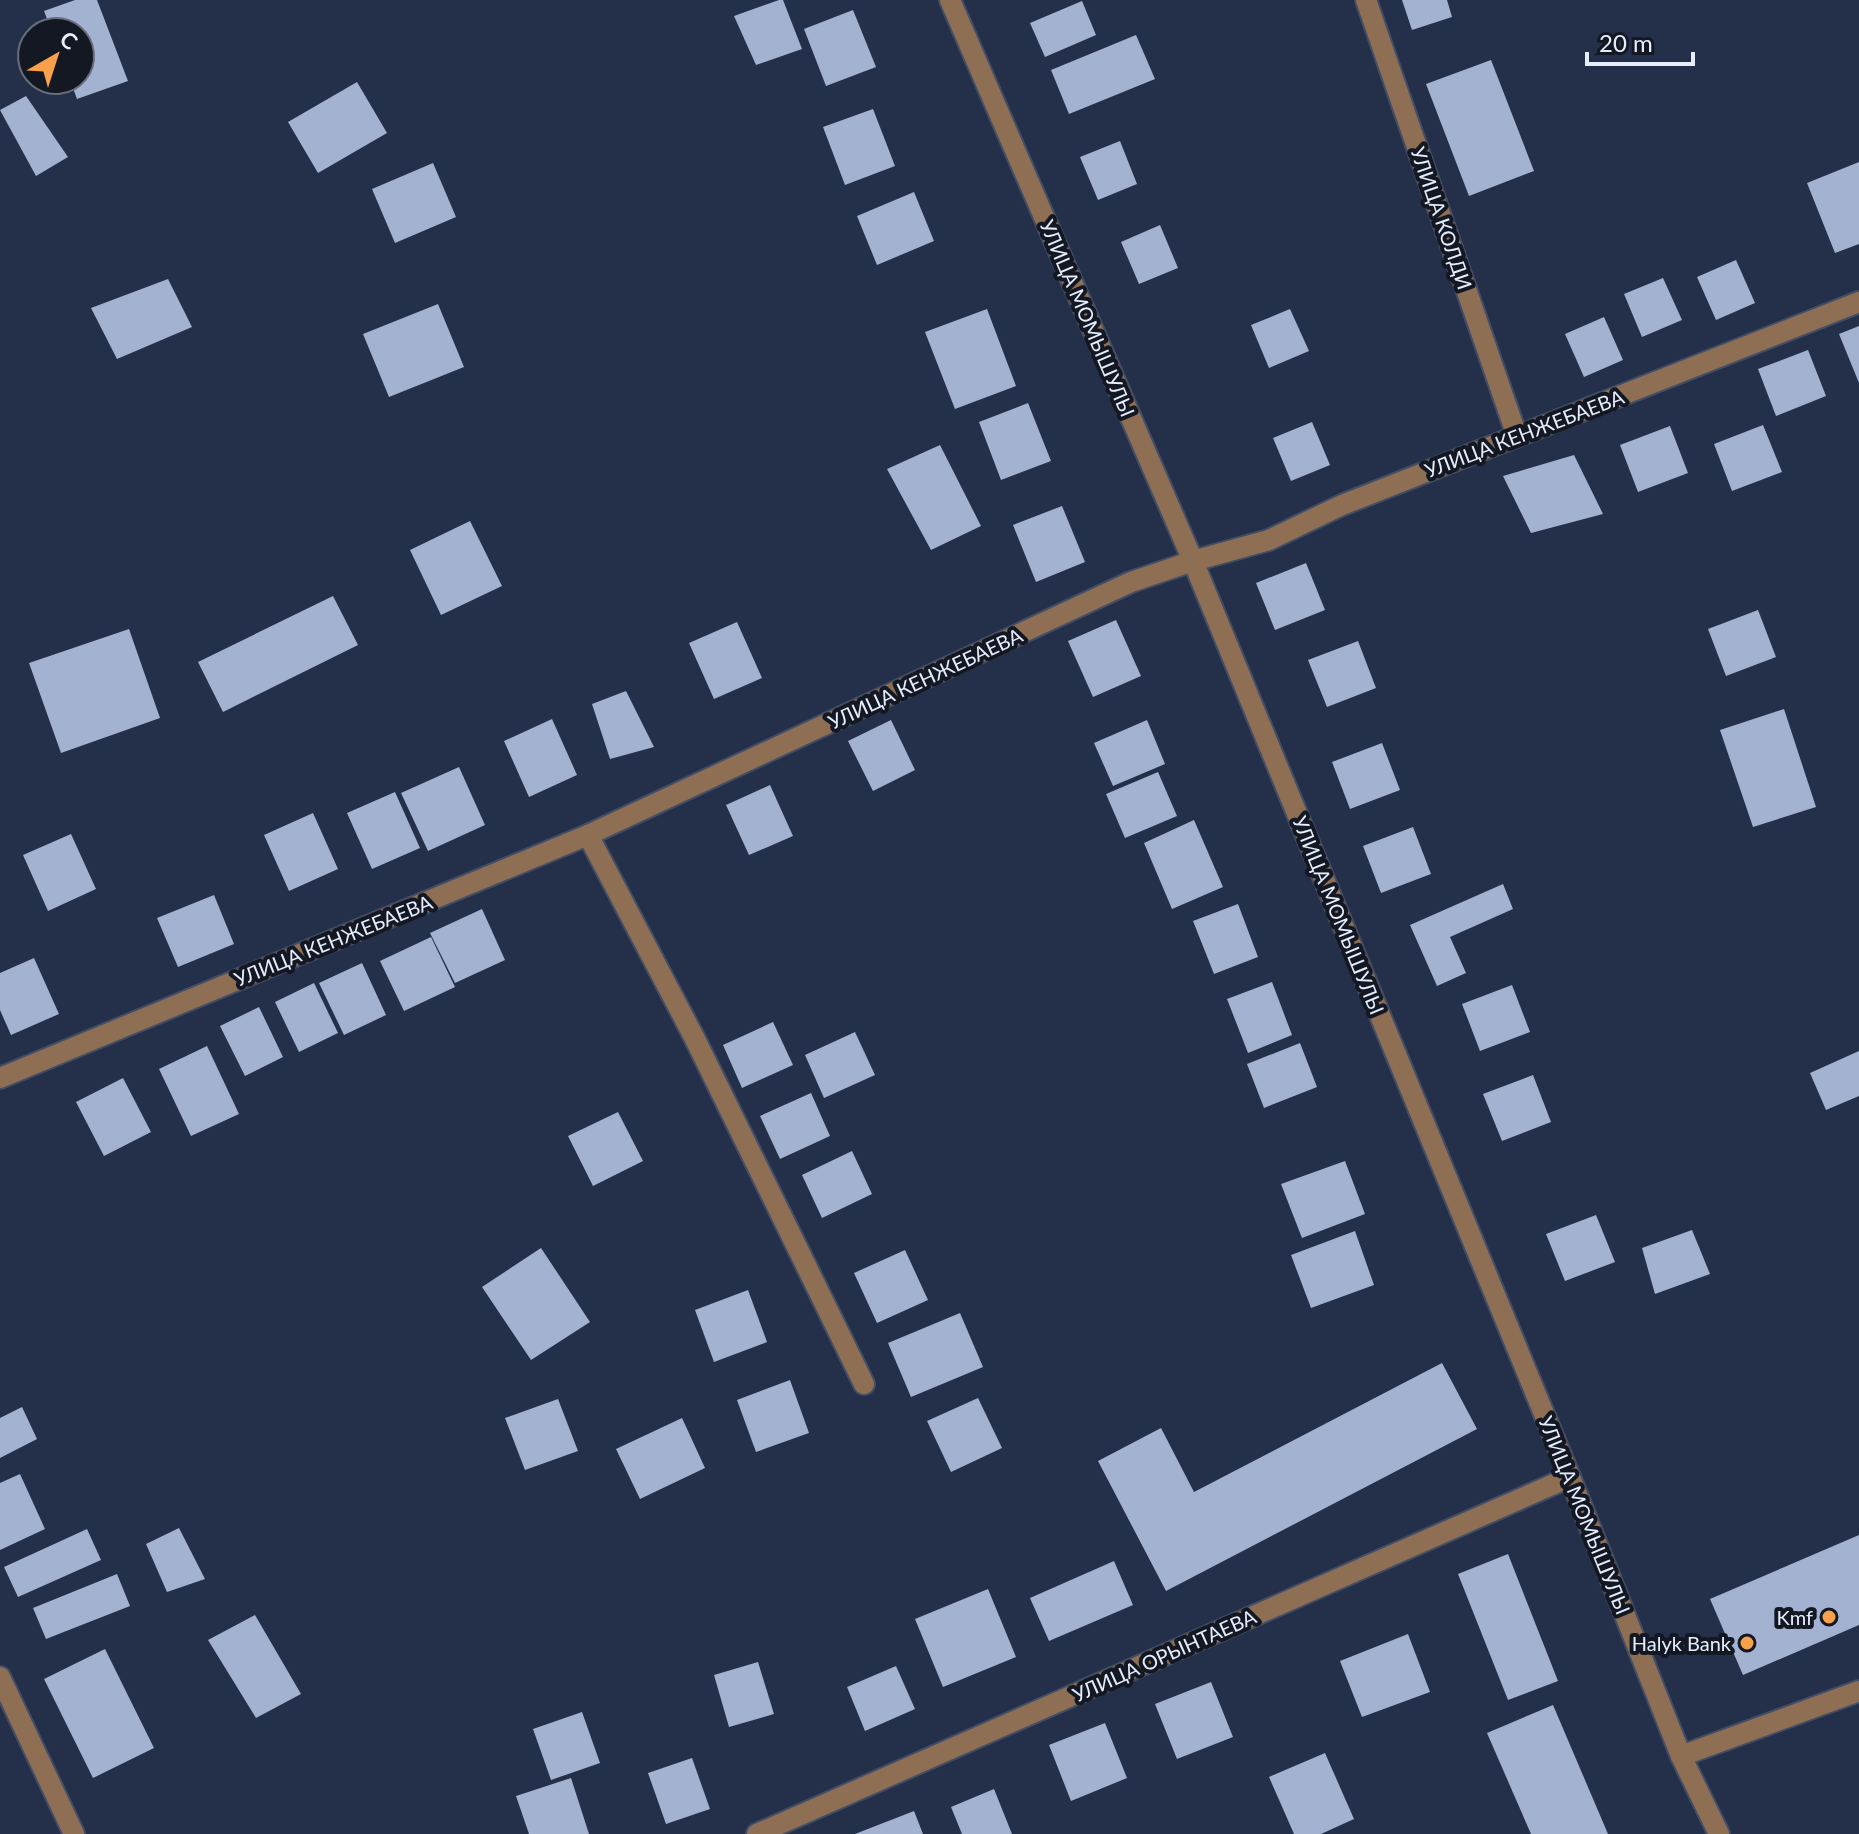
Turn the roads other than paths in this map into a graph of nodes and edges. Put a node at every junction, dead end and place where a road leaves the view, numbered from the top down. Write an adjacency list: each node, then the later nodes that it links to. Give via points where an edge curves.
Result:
1 (950, 0): 5 (street, УЛИЦА МОМЫШУЛЫ)
2 (1366, 0): 4 (street, УЛИЦА КОЛДИ)
3 (1859, 302): 4 (street, УЛИЦА КЕНЖЕБАЕВА)
4 (1517, 436): 5 (street, УЛИЦА КЕНЖЕБАЕВА, via 1342,505 1269,540)
5 (1193, 561): 6 (street, УЛИЦА КЕНЖЕБАЕВА, via 1131,582); 9 (street, УЛИЦА МОМЫШУЛЫ)
6 (588, 835): 7 (street, УЛИЦА КЕНЖЕБАЕВА); 8 (street)
7 (0, 1078)
8 (864, 1384)
9 (1570, 1477): 12 (street, УЛИЦА МОМЫШУЛЫ); 14 (street, УЛИЦА ОРЫНТАЕВА)
10 (0, 1677): 13 (street)
11 (1859, 1691): 12 (street)
12 (1681, 1756): 15 (street, УЛИЦА МОМЫШУЛЫ)
13 (74, 1834)
14 (757, 1834)
15 (1719, 1834)

